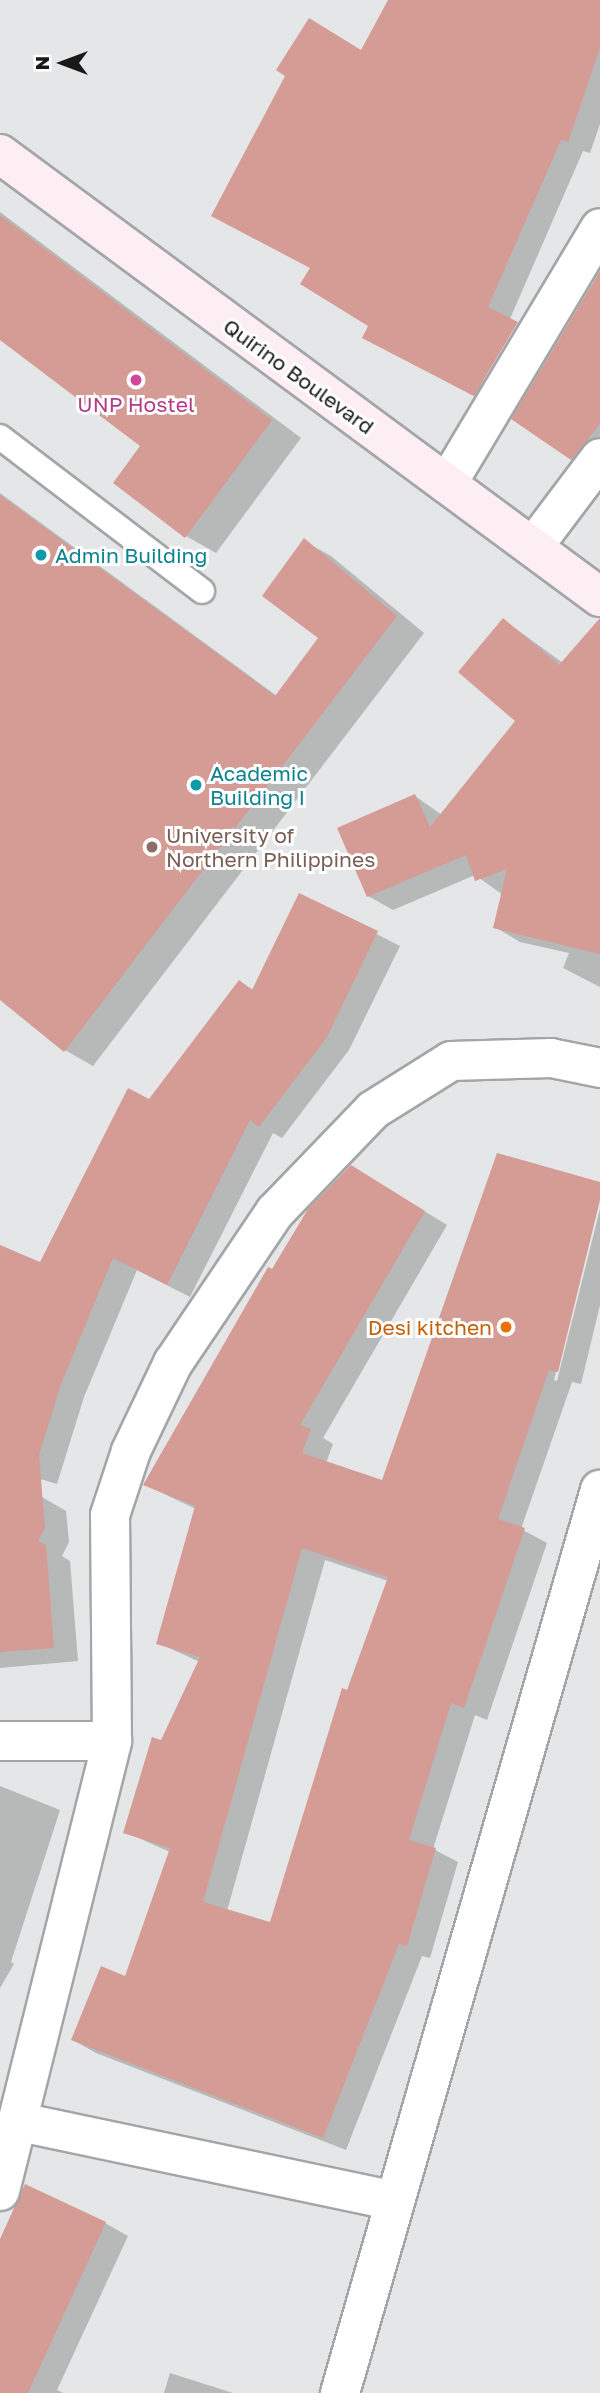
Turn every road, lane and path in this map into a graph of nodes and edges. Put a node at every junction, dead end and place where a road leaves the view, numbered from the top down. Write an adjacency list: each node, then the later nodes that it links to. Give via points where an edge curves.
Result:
1 (0, 153): 5 (main road, Quirino Boulevard)
2 (600, 228): 5 (street)
3 (0, 437): 7 (lane)
4 (600, 458): 6 (street)
5 (447, 484): 6 (main road, Quirino Boulevard)
6 (533, 547): 8 (main road, Quirino Boulevard)
7 (202, 591)
8 (600, 597)
9 (600, 1068): 12 (street, via 551,1058 451,1061 373,1110 275,1212 173,1363 131,1451 110,1515)
10 (600, 1490): 15 (street)
11 (0, 1741): 12 (street)
12 (112, 1741): 13 (street)
13 (20, 2122): 14 (street); 15 (street)
14 (0, 2191)
15 (394, 2202): 16 (street)
16 (340, 2393)

